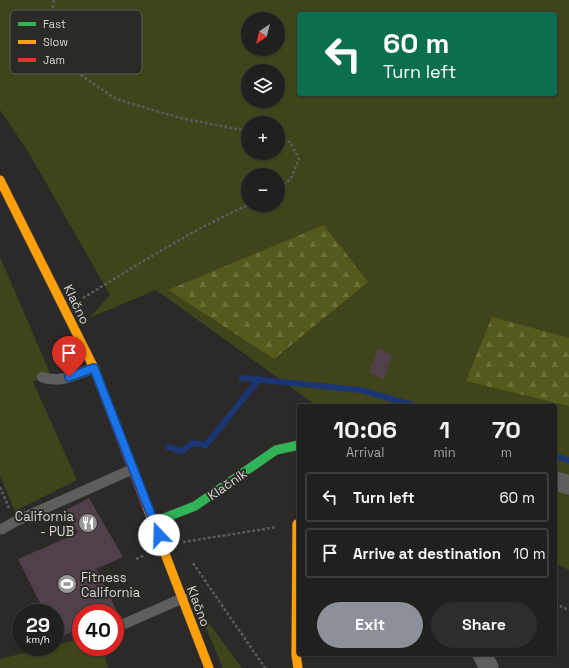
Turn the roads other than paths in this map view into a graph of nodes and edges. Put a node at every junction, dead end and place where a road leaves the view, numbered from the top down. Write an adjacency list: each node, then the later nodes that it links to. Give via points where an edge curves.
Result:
1 (0, 180): 2 (street, Klačno)
2 (94, 368): 3 (lane, via 60,380); 5 (street, Klačno)
3 (42, 377)
4 (297, 445): 8 (street, Klačník, via 276,450 195,506)
5 (133, 470): 8 (street, Klačno); 10 (lane)
6 (557, 482): 7 (street)
7 (569, 485)
8 (154, 522): 11 (street, Klačno)
9 (297, 524): 15 (street)
10 (2, 529)
11 (183, 598): 12 (lane); 14 (street, Klačno)
12 (124, 624)
13 (483, 656): 16 (street)
14 (209, 668)
15 (298, 668)
16 (489, 668)

